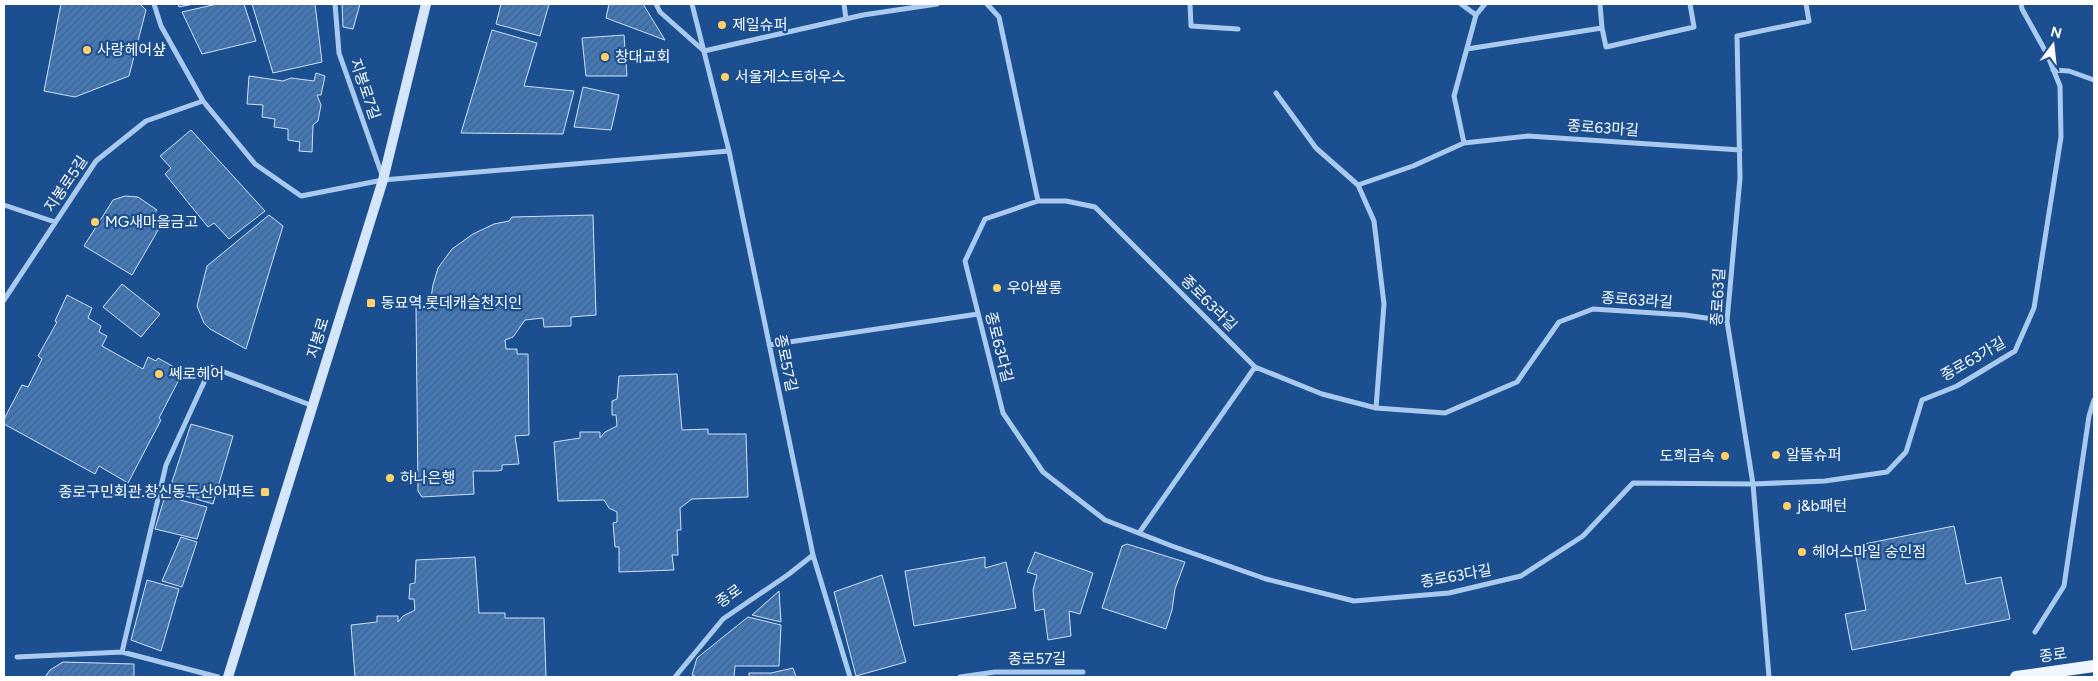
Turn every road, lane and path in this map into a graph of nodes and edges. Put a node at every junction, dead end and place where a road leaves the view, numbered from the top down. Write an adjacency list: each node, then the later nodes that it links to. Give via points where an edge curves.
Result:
1 (154, 4): 25 (street, via 161,26)
2 (335, 4): 29 (street, 지봉로7길, via 339,53)
3 (426, 4): 29 (main road, 지봉로)
4 (656, 4): 21 (street, via 660,12)
5 (692, 4): 21 (street, 종로57길)
6 (844, 4): 17 (street)
7 (937, 4): 17 (street)
8 (987, 4): 31 (street, via 999,17)
9 (1190, 4): 19 (street, via 1191,26)
10 (1460, 4): 16 (street)
11 (1486, 4): 16 (street)
12 (1600, 4): 18 (street)
13 (1690, 4): 18 (street, via 1694,28 1606,47)
14 (1806, 4): 28 (street, 종로63길, via 1809,21 1737,36)
15 (2021, 4): 22 (street, 종로63가길)
16 (1476, 15): 20 (street)
17 (846, 19): 21 (street)
18 (1602, 28): 20 (street)
19 (1238, 29)
20 (1467, 49): 26 (street, via 1454,96)
21 (704, 52): 27 (street, 종로57길)
22 (2053, 70): 23 (street, via 2069,71); 43 (street, 종로63가길, via 2060,86 2061,137 2034,308 2015,352 1957,386 1922,400 1906,452 1887,472 1825,481)
23 (2094, 80)
24 (1276, 93): 30 (street, via 1316,148)
25 (203, 101): 29 (street, via 255,164 301,196); 33 (street, 지봉로5길, via 146,121 96,161)
26 (1464, 143): 28 (street, 종로63마길, via 1528,136); 30 (street, 종로63마길, via 1413,166)
27 (728, 150): 29 (street); 37 (street, 종로57길)
28 (1740, 150): 36 (street, 종로63길)
29 (383, 180): 40 (main road, 지봉로)
30 (1358, 185): 41 (street, via 1374,221 1384,304)
31 (1038, 200): 35 (street, 종로63다길, via 986,219 965,261); 38 (street, 종로63라길, via 1095,207)
32 (4, 205): 33 (street)
33 (56, 222): 34 (street, 지봉로5길)
34 (4, 300)
35 (978, 314): 37 (street); 44 (street, 종로63다길, via 1003,413 1043,472 1105,520)
36 (1726, 320): 41 (street, 종로63라길, via 1593,309 1559,322 1517,382 1445,413); 43 (street, 종로63길)
37 (769, 345): 45 (street, 종로57길)
38 (1255, 367): 41 (street, 종로63라길, via 1322,394); 44 (street)
39 (2094, 400): 42 (street)
40 (313, 406): 47 (street, via 211,367 166,465); 52 (main road, 지봉로)
41 (1376, 408)
42 (2091, 417): 46 (street, via 2064,586)
43 (1752, 484): 44 (street, 종로63다길, via 1633,483 1583,536 1522,576 1450,593 1354,601 1266,579); 56 (street, 종로63길)
44 (1139, 533)
45 (814, 555): 53 (street, 종로, via 723,619); 54 (street, 종로57길)
46 (2034, 632)
47 (122, 652): 48 (street); 51 (street)
48 (17, 658)
49 (2094, 666): 57 (main road, 종로)
50 (1083, 672): 55 (street, 종로57길, via 995,672)
51 (218, 677)
52 (228, 677)
53 (675, 677)
54 (850, 677)
55 (960, 677)
56 (1769, 677)
57 (2016, 677)

